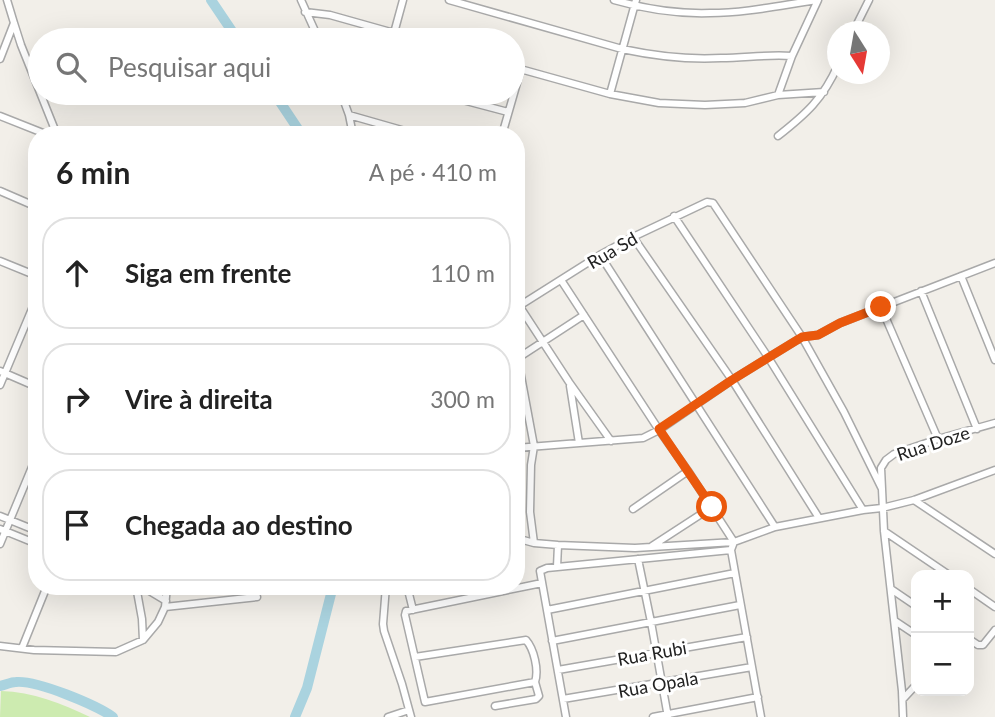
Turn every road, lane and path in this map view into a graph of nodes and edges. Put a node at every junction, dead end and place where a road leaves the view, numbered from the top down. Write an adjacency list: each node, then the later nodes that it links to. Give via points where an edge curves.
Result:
1 (7, 0): 11 (street)
2 (301, 0): 9 (street)
3 (403, 0): 14 (street)
4 (449, 0): 15 (street)
5 (614, 0): 8 (street)
6 (818, 0): 8 (street, via 711,13); 16 (street)
7 (869, 0): 10 (street)
8 (635, 3): 15 (street)
9 (305, 12): 12 (street); 13 (street)
10 (858, 21)
11 (14, 23): 17 (street); 18 (street)
12 (313, 28)
13 (376, 28)
14 (395, 28)
15 (622, 49): 16 (street, via 685,58); 22 (street)
16 (792, 56): 23 (street)
17 (0, 59)
18 (28, 62)
19 (525, 70): 22 (street)
20 (828, 84): 21 (street)
21 (824, 92): 23 (street); 36 (street)
22 (610, 94): 23 (street, via 705,105 746,103)
23 (778, 95)
24 (45, 105): 31 (street)
25 (345, 105): 30 (street)
26 (481, 105): 28 (street)
27 (510, 105): 28 (street)
28 (508, 112): 34 (street)
29 (0, 116): 35 (street)
30 (349, 116): 32 (street); 33 (street)
31 (53, 126)
32 (351, 126)
33 (386, 126)
34 (504, 126)
35 (28, 127)
36 (778, 136)
37 (0, 191): 38 (street)
38 (28, 203)
39 (674, 216): 40 (street, Rua Sd); 53 (street, Rua Sd, via 713,203); 56 (street)
40 (633, 237): 41 (street, Rua Sd); 59 (street)
41 (600, 255): 46 (street, Rua Sd); 64 (street)
42 (0, 261): 44 (street)
43 (995, 263): 45 (street)
44 (28, 272)
45 (961, 276): 47 (street); 57 (street)
46 (561, 280): 48 (street, Rua Sd); 50 (street)
47 (921, 291): 49 (street); 67 (street)
48 (525, 303)
49 (881, 307): 53 (street, via 818,335); 68 (street)
50 (584, 315): 54 (street); 66 (street)
51 (28, 317): 58 (street)
52 (525, 318): 54 (street)
53 (802, 337): 56 (street); 76 (street)
54 (543, 342): 55 (street); 61 (street)
55 (525, 354)
56 (768, 357): 59 (street); 81 (street)
57 (995, 360)
58 (3, 372): 60 (street); 62 (street)
59 (732, 380): 64 (street); 83 (street)
60 (28, 383)
61 (569, 383): 69 (street); 70 (street)
62 (0, 385)
63 (525, 396): 71 (street)
64 (696, 403): 66 (street); 86 (street)
65 (995, 424): 67 (street, Rua Doze)
66 (659, 429): 69 (street, via 643,438); 74 (street)
67 (977, 429): 68 (street, Rua Doze)
68 (938, 439): 76 (street, Rua Doze, via 894,454 882,464)
69 (611, 441): 70 (street)
70 (579, 443): 71 (street)
71 (534, 446): 72 (street); 91 (street, via 530,501)
72 (525, 447)
73 (995, 470): 77 (street)
74 (688, 471): 78 (street); 80 (street)
75 (28, 477): 84 (street)
76 (882, 489): 79 (street)
77 (915, 500): 79 (street); 96 (street)
78 (712, 507): 94 (street); 95 (street)
79 (882, 508): 81 (street); 88 (street)
80 (633, 509)
81 (863, 510): 83 (street)
82 (0, 516): 84 (street)
83 (819, 518): 86 (street)
84 (10, 520): 85 (street); 87 (street)
85 (28, 527)
86 (775, 527): 94 (street)
87 (3, 530): 89 (street); 92 (street)
88 (884, 531): 99 (street); 103 (street)
89 (28, 540)
90 (525, 540): 91 (street)
91 (534, 543): 93 (street)
92 (0, 544)
93 (558, 545): 95 (street); 98 (street)
94 (732, 546): 95 (street); 97 (street); 100 (street)
95 (650, 547)
96 (995, 554)
97 (638, 559): 98 (street); 104 (street)
98 (557, 567): 101 (street, via 540,571)
99 (942, 570)
100 (735, 573): 104 (street); 116 (street)
101 (542, 583): 102 (street); 119 (street)
102 (525, 587)
103 (891, 589): 114 (street); 120 (street)
104 (645, 592): 119 (street); 121 (street)
105 (974, 592): 117 (street)
106 (43, 595): 129 (street)
107 (139, 595): 125 (street)
108 (152, 595): 115 (street)
109 (166, 595): 115 (street)
110 (385, 595): 141 (street, via 384,631)
111 (409, 595): 118 (street)
112 (485, 595): 118 (street)
113 (257, 597): 115 (street)
114 (911, 603)
115 (166, 604): 125 (street, via 159,622)
116 (740, 605): 121 (street); 124 (street)
117 (995, 607)
118 (413, 610): 131 (street, via 405,615)
119 (547, 610): 126 (street)
120 (895, 621): 123 (street); 139 (street)
121 (651, 622): 126 (street); 130 (street)
122 (995, 631): 127 (street, via 984,644)
123 (913, 633)
124 (747, 637): 130 (street, Rua Rubi); 132 (street)
125 (143, 640): 129 (street, via 116,652)
126 (552, 641): 133 (street)
127 (974, 642)
128 (0, 646): 129 (street)
129 (22, 648)
130 (656, 652): 133 (street, Rua Rubi); 135 (street)
131 (415, 657): 134 (street, via 526,640 537,673); 134 (street, via 426,702)
132 (752, 667): 135 (street, Rua Opala); 137 (street)
133 (558, 670): 138 (street)
134 (535, 682): 140 (street, via 536,699)
135 (662, 684): 138 (street, Rua Opala); 142 (street)
136 (911, 690): 139 (street)
137 (758, 697): 142 (street); 146 (street)
138 (563, 699): 144 (street)
139 (902, 699): 147 (street)
140 (495, 706)
141 (410, 714): 143 (street)
142 (668, 716): 145 (street)
143 (388, 717)
144 (566, 717)
145 (653, 717)
146 (761, 717)
147 (903, 717)

